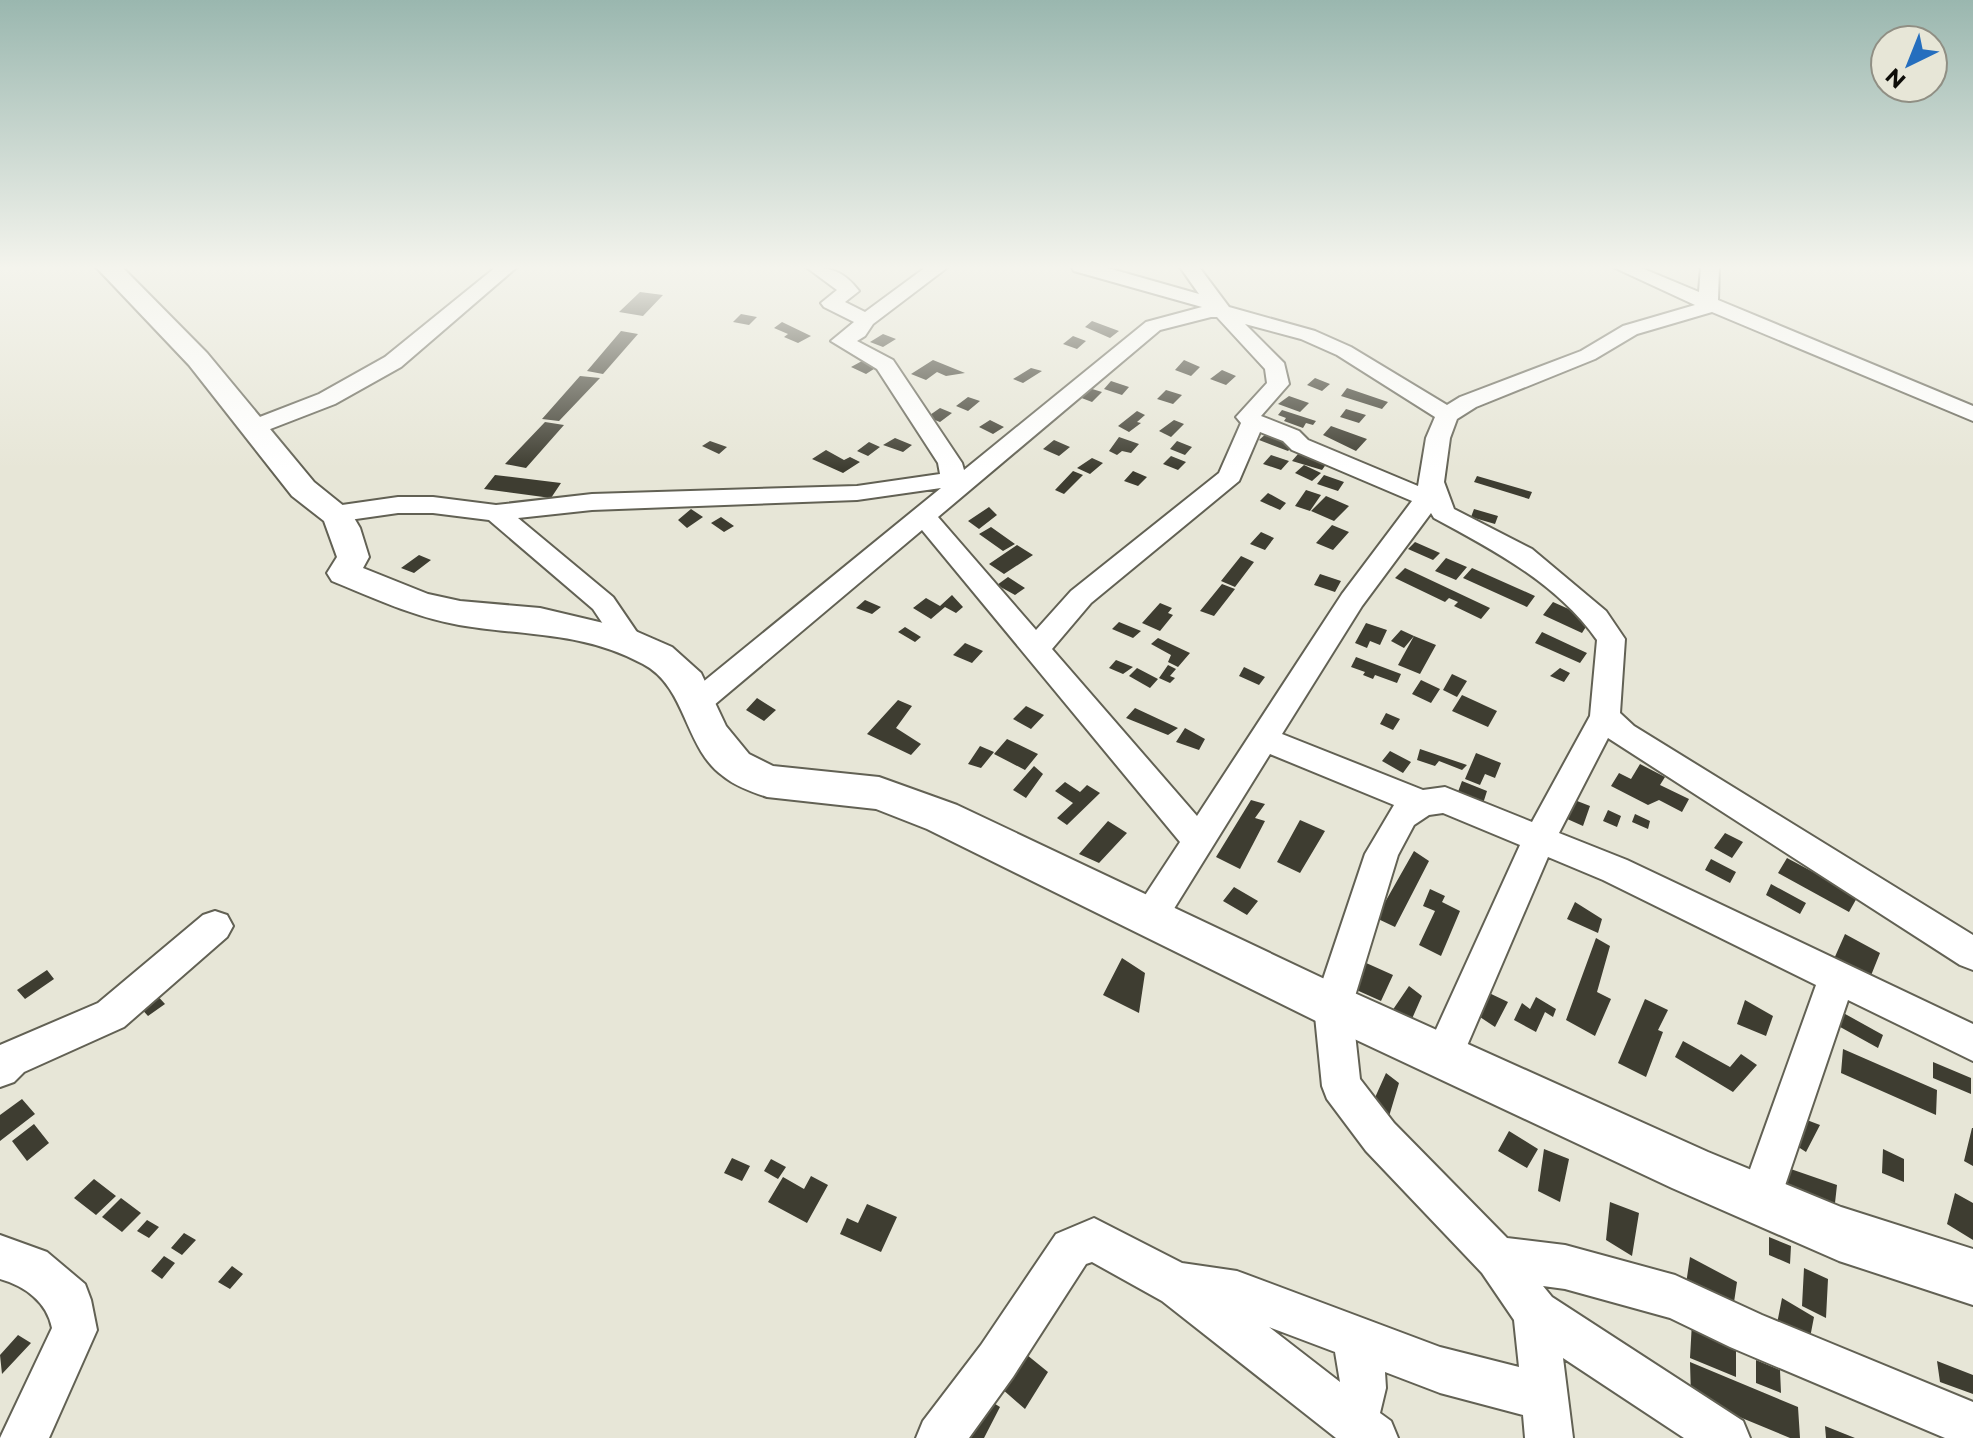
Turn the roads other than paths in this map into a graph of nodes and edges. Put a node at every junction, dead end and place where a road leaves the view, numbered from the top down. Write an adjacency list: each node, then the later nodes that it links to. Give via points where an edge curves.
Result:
1 (174, 334): 12 (main road)
2 (427, 334): 12 (street, via 393,362 327,399)
3 (854, 334): 13 (street, via 841,341 885,365 950,463)
4 (1143, 334): 13 (street)
5 (1244, 334): 11 (street, via 1276,368 1278,384 1247,417)
6 (1305, 334): 10 (street, via 1344,351)
7 (1623, 334): 10 (street, via 1588,355)
8 (1779, 334): 9 (street)
9 (1973, 414)
10 (1447, 415): 14 (street)
11 (1253, 421): 14 (street, via 1300,445); 19 (street, via 1230,476 1081,597)
12 (252, 428): 16 (main road, via 303,489)
13 (954, 484): 15 (street, via 857,493 592,502); 17 (street)
14 (1428, 490): 21 (street, via 1443,513 1523,555 1596,618 1611,639); 22 (street, via 1421,509 1352,600)
15 (496, 513): 16 (street, via 398,505); 18 (street, via 603,603)
16 (335, 514): 18 (main road, via 353,557 344,573 388,593 460,613 540,620)
17 (924, 516): 19 (street); 20 (street)
18 (631, 644): 20 (main road, via 659,656 688,682)
19 (1036, 649): 25 (street)
20 (697, 703): 26 (main road, via 710,733 735,765 767,781 879,793 942,817)
21 (1605, 716): 24 (street); 28 (street, via 1651,753)
22 (1263, 739): 23 (street); 25 (street)
23 (1422, 803): 24 (street, via 1445,800); 30 (street, via 1403,816 1382,854)
24 (1539, 839): 29 (street, via 1615,870); 32 (street)
25 (1198, 841): 26 (street)
26 (1150, 917): 30 (main road)
27 (215, 926): 33 (street, via 111,1015 10,1059)
28 (1973, 954)
29 (1837, 978): 31 (street); 34 (street)
30 (1333, 1006): 32 (main road); 36 (street, via 1341,1086 1380,1137)
31 (1973, 1043)
32 (1443, 1056): 34 (main road)
33 (0, 1069)
34 (1760, 1200): 37 (main road, via 1839,1234)
35 (0, 1257): 44 (street, via 32,1267 69,1300 75,1330)
36 (1497, 1258): 39 (street); 42 (street, via 1565,1267 1675,1297)
37 (1973, 1277)
38 (1178, 1285): 40 (street, via 1237,1293); 43 (street); 45 (street, via 1094,1239 1071,1249)
39 (1536, 1313): 41 (street); 46 (street)
40 (1351, 1336): 41 (street); 43 (street, via 1364,1367)
41 (1546, 1418)
42 (1973, 1426)
43 (1363, 1430)
44 (24, 1438)
45 (940, 1438)
46 (1726, 1438)

